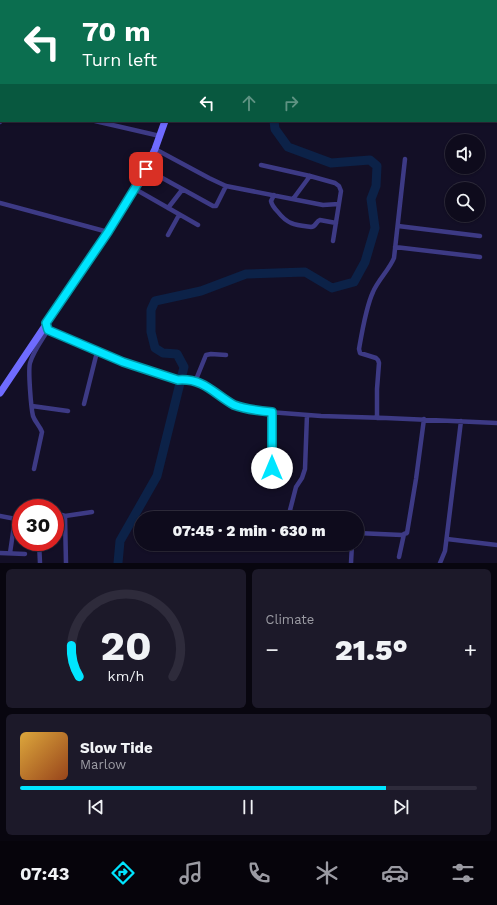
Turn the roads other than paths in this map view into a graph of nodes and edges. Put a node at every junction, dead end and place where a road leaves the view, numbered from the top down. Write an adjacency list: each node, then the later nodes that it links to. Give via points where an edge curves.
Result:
1 (99, 122): 3 (street)
2 (165, 122): 3 (street)
3 (160, 136): 4 (street)
4 (155, 149): 7 (street); 9 (street)
5 (405, 159): 20 (street)
6 (261, 165): 8 (street)
7 (146, 169): 10 (street); 11 (street)
8 (310, 176): 13 (street); 15 (street, via 339,186)
9 (226, 186): 11 (street, via 214,207); 12 (street)
10 (135, 189): 16 (street); 21 (street)
11 (182, 190): 16 (street)
12 (274, 195): 13 (street); 18 (street, via 271,203 282,217 292,224 311,227 320,220)
13 (293, 199): 15 (street, via 322,205)
14 (0, 203): 21 (street)
15 (339, 204): 18 (street)
16 (168, 208): 17 (street)
17 (179, 214): 19 (street); 22 (street)
18 (336, 223): 24 (street)
19 (198, 225)
20 (398, 226): 23 (street); 25 (street)
21 (108, 232): 27 (street)
22 (168, 235)
23 (480, 236)
24 (333, 241)
25 (395, 247): 26 (street); 37 (street, via 393,260 372,294 359,349 360,353 379,361)
26 (480, 257)
27 (47, 327): 28 (street); 31 (street); 33 (street, via 30,364)
28 (97, 352): 30 (street, via 178,380); 32 (street)
29 (226, 355): 30 (street, via 206,355)
30 (195, 382): 35 (street, via 210,388 237,406)
31 (0, 393)
32 (84, 404)
33 (32, 406): 34 (street); 42 (street, via 34,419 42,432)
34 (68, 411)
35 (272, 412): 36 (street); 41 (street)
36 (307, 415): 37 (street); 43 (street, via 304,469 302,478 296,486)
37 (377, 418): 38 (street)
38 (424, 420): 39 (street); 49 (street, via 407,533)
39 (461, 421): 40 (street); 51 (street)
40 (497, 423)
41 (272, 468)
42 (34, 469)
43 (290, 511)
44 (92, 512): 46 (street)
45 (0, 516): 47 (street)
46 (65, 516): 60 (street)
47 (12, 518)
48 (364, 533): 49 (street)
49 (404, 534): 58 (street)
50 (12, 539): 56 (street)
51 (446, 539): 52 (street); 62 (street)
52 (497, 545)
53 (39, 551): 59 (street)
54 (352, 551): 61 (street)
55 (0, 553): 56 (street)
56 (10, 553): 57 (street)
57 (25, 554)
58 (399, 557)
59 (40, 563)
60 (66, 563)
61 (351, 563)
62 (440, 563)

